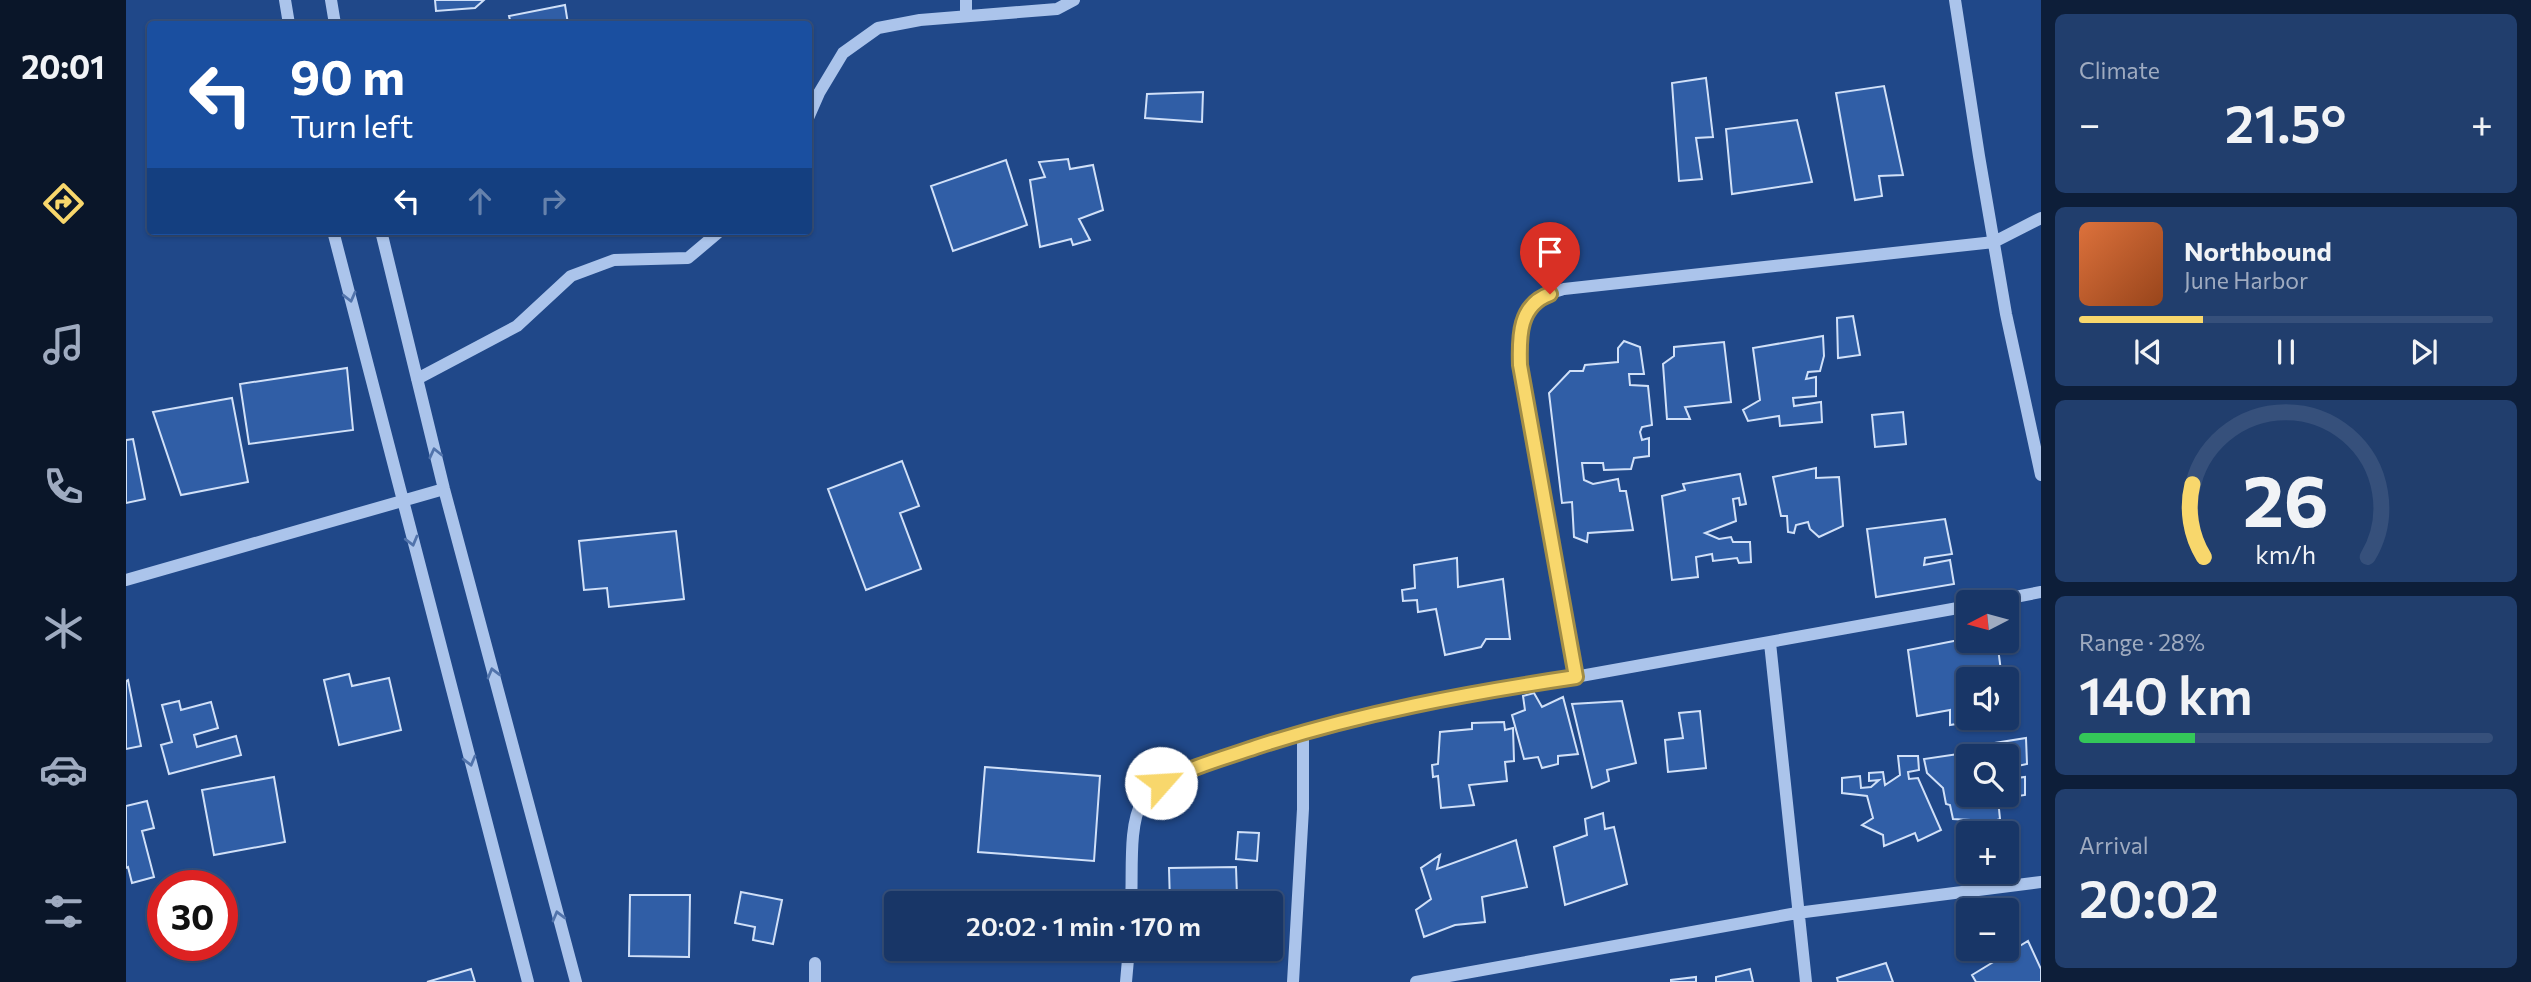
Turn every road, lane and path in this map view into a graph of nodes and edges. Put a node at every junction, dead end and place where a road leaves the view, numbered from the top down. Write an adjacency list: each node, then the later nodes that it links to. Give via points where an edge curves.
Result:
1 (285, 0): 7 (street)
2 (331, 0): 8 (street)
3 (966, 0): 6 (street)
4 (1074, 0): 6 (street, via 1057,9)
5 (1955, 0): 14 (street)
6 (966, 16): 9 (street, via 877,28 843,53)
7 (288, 21)
8 (334, 21)
9 (812, 109)
10 (2041, 218): 14 (street)
11 (334, 235): 18 (street, one-way to 18)
12 (383, 235): 15 (street)
13 (715, 235): 15 (street, via 688,258 614,260 571,276 517,326)
14 (1994, 242): 16 (street); 24 (street, via 1564,289 1536,299 1525,316 1520,365)
15 (417, 379): 17 (street, one-way to 15)
16 (2041, 475)
17 (444, 489): 18 (street); 32 (street, one-way to 17)
18 (402, 501): 19 (street); 31 (street, one-way to 31)
19 (126, 580)
20 (2041, 592): 21 (street)
21 (2020, 596)
22 (1956, 608): 23 (street)
23 (1770, 643): 24 (street); 28 (street)
24 (1576, 677): 25 (street, via 1468,693)
25 (1303, 732): 27 (street, via 1183,771 1161,783 1143,800 1135,829); 35 (street)
26 (2041, 882): 28 (street)
27 (1132, 891)
28 (1797, 914): 36 (street); 37 (street)
29 (1128, 961): 34 (street)
30 (815, 964): 33 (street)
31 (528, 982)
32 (576, 982)
33 (816, 982)
34 (1126, 982)
35 (1293, 982)
36 (1416, 982)
37 (1805, 982)

